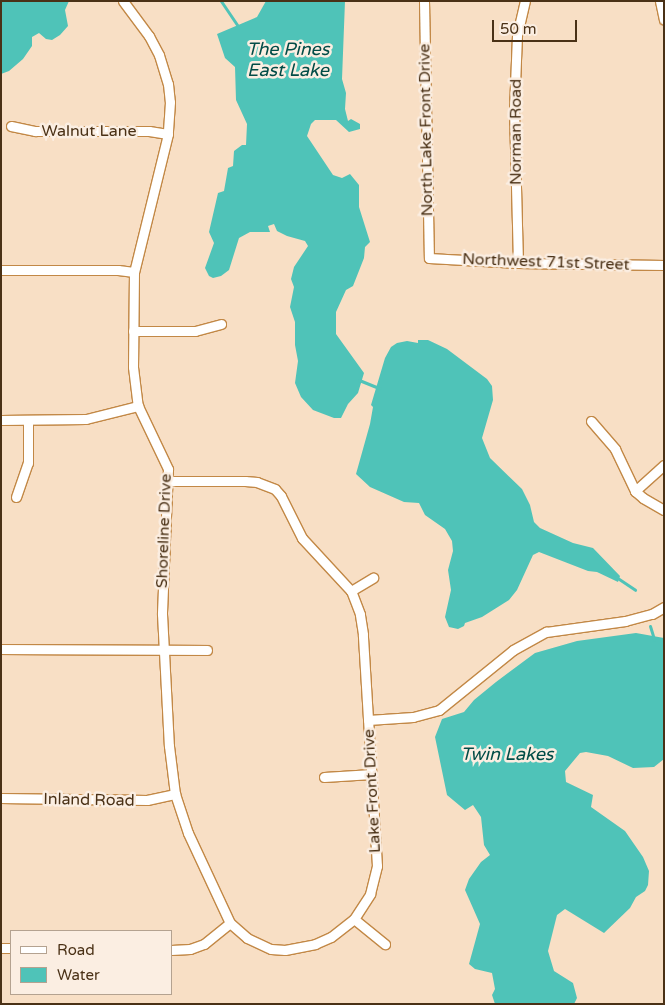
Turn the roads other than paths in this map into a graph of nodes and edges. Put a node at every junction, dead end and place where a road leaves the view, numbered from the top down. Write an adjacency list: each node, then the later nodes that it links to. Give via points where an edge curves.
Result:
1 (123, 1): 7 (street, Shoreline Drive, via 149,36 164,71 170,102)
2 (424, 1): 8 (street, North Lake Front Drive)
3 (525, 1): 9 (street, Norman Road, via 517,36 514,110)
4 (660, 1): 5 (street)
5 (664, 20)
6 (11, 126): 7 (street, Walnut Lane, via 35,131 149,131)
7 (168, 134): 12 (street, Shoreline Drive)
8 (429, 258): 9 (street, Northwest 71st Street)
9 (518, 263): 10 (street, Northwest 71st Street)
10 (664, 266)
11 (1, 270): 12 (street)
12 (134, 272): 14 (street, Shoreline Drive)
13 (221, 324): 14 (street, via 195,332)
14 (133, 331): 15 (street, Shoreline Drive, via 134,384)
15 (138, 406): 17 (street, via 86,419); 20 (street, Shoreline Drive, via 165,461)
16 (1, 420): 17 (street)
17 (28, 420): 22 (street, via 28,463)
18 (591, 421): 21 (street, via 615,449)
19 (664, 464): 21 (street)
20 (169, 481): 25 (street, Lake Front Drive, via 245,481 266,485 281,496 302,538); 28 (street, Shoreline Drive, via 163,573)
21 (636, 491): 23 (street)
22 (16, 497)
23 (664, 510)
24 (373, 578): 25 (street)
25 (351, 591): 30 (street, Lake Front Drive, via 363,634)
26 (664, 607): 30 (street, via 641,618 546,632 513,650 439,710 418,716)
27 (1, 649): 28 (street)
28 (163, 650): 29 (street); 33 (street, Shoreline Drive)
29 (207, 650)
30 (368, 720): 31 (street, Lake Front Drive)
31 (372, 774): 32 (street); 35 (street, Lake Front Drive, via 376,866 370,894)
32 (324, 777)
33 (175, 794): 34 (street, Inland Road, via 147,800); 36 (street, Shoreline Drive, via 188,833)
34 (1, 798)
35 (354, 919): 36 (street, Lake Front Drive, via 331,937 285,950 259,945); 37 (street)
36 (230, 923): 38 (street, via 204,944)
37 (385, 944)
38 (172, 950)

